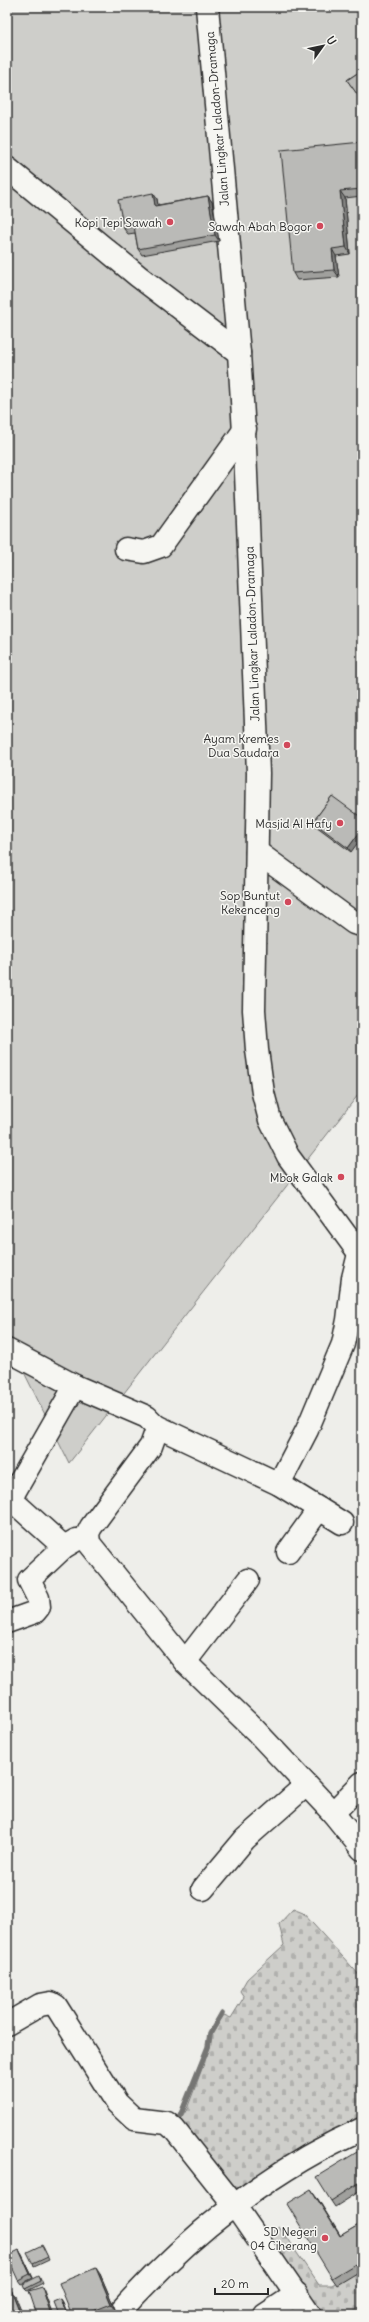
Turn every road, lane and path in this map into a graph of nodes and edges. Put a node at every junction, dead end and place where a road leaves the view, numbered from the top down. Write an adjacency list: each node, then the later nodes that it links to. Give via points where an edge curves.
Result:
1 (207, 7): 3 (street, Jalan Lingkar Laladon-Dramaga)
2 (7, 168): 3 (street, via 138,276)
3 (239, 353): 4 (street, Jalan Lingkar Laladon-Dramaga)
4 (244, 429): 5 (street, via 161,546 144,552); 6 (street, Jalan Lingkar Laladon-Dramaga, via 258,773)
5 (126, 549)
6 (257, 852): 7 (street, via 354,923 358,924); 8 (street, Jalan Lingkar Laladon-Dramaga, via 254,1010 263,1093 270,1120 288,1156)
7 (362, 920)
8 (361, 1250): 12 (street, via 343,1344 307,1430)
9 (7, 1350): 10 (street)
10 (75, 1386): 11 (street, via 147,1418); 16 (street, via 12,1496 16,1504)
11 (156, 1426): 12 (street); 15 (street, via 151,1446 96,1518)
12 (279, 1484): 13 (street)
13 (319, 1509): 14 (street); 17 (street)
14 (342, 1523)
15 (88, 1533): 16 (street); 20 (street, via 92,1547)
16 (64, 1547): 19 (street, via 29,1580 38,1598 39,1607 35,1612)
17 (288, 1552)
18 (248, 1580): 20 (street)
19 (7, 1622)
20 (185, 1662): 22 (street, via 255,1730)
21 (362, 1783): 23 (street)
22 (306, 1785): 23 (street); 25 (street, via 245,1839)
23 (333, 1813): 24 (street)
24 (362, 1849)
25 (203, 1889)
26 (7, 2024): 28 (street, via 40,2005 51,2003 56,2006 117,2103 134,2120 167,2123)
27 (362, 2129): 28 (street, via 322,2148 274,2177)
28 (235, 2206): 29 (street); 30 (street, via 175,2255)
29 (297, 2294): 31 (street); 32 (street)
30 (117, 2315)
31 (265, 2315)
32 (310, 2315)

